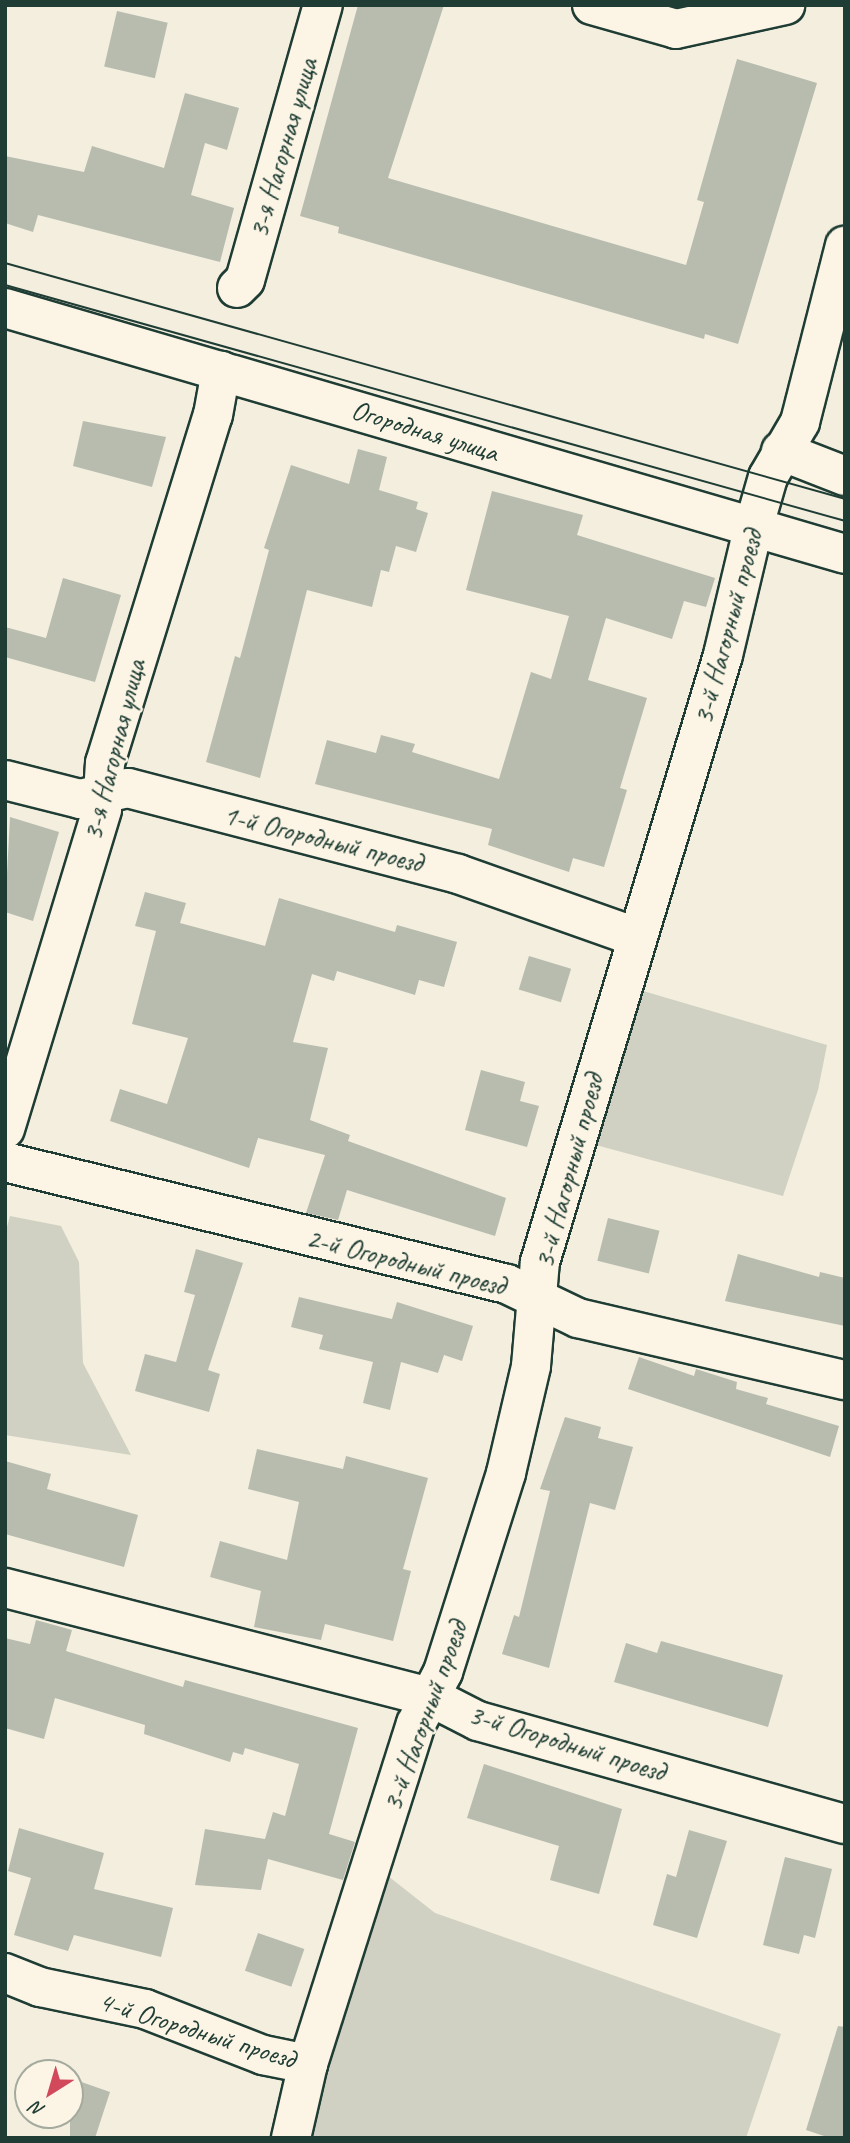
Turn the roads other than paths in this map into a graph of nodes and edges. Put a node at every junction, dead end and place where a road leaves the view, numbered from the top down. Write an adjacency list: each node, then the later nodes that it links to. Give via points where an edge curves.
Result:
1 (323, 5): 5 (street, 3-я Нагорная улица, via 245,281)
2 (592, 5): 3 (street, via 676,29)
3 (785, 5)
4 (845, 246): 8 (street, 3-й Нагорный проезд, via 800,422)
5 (237, 288)
6 (5, 308): 7 (street, Огородная улица)
7 (221, 371): 10 (street, Огородная улица); 13 (street, 3-я Нагорная улица, via 213,415 189,479 105,763)
8 (781, 451): 9 (street); 10 (street, 3-й Нагорный проезд)
9 (845, 476)
10 (754, 529): 11 (street, Огородная улица); 14 (street, 3-й Нагорный проезд, via 723,655)
11 (845, 554)
12 (5, 780): 13 (street, 1-й Огородный проезд, via 80,799)
13 (103, 792): 14 (street, 1-й Огородный проезд, via 128,788 458,874); 15 (street, 3-я Нагорная улица)
14 (636, 937): 17 (street, 3-й Нагорный проезд, via 540,1262)
15 (5, 1129)
16 (5, 1162): 17 (street, 2-й Огородный проезд, via 507,1284)
17 (539, 1303): 18 (street, 2-й Огородный проезд, via 578,1318); 20 (street, 3-й Нагорный проезд, via 531,1366 506,1473)
18 (845, 1380)
19 (5, 1588): 20 (street, 3-й Огородный проезд)
20 (431, 1697): 21 (street, 3-й Огородный проезд, via 478,1721); 23 (street, 3-й Нагорный проезд, via 416,1724)
21 (845, 1824)
22 (5, 1973): 23 (street, 4-й Огородный проезд, via 40,1987 145,2009 263,2055)
23 (308, 2064): 24 (street, 3-й Нагорный проезд)
24 (292, 2138)

